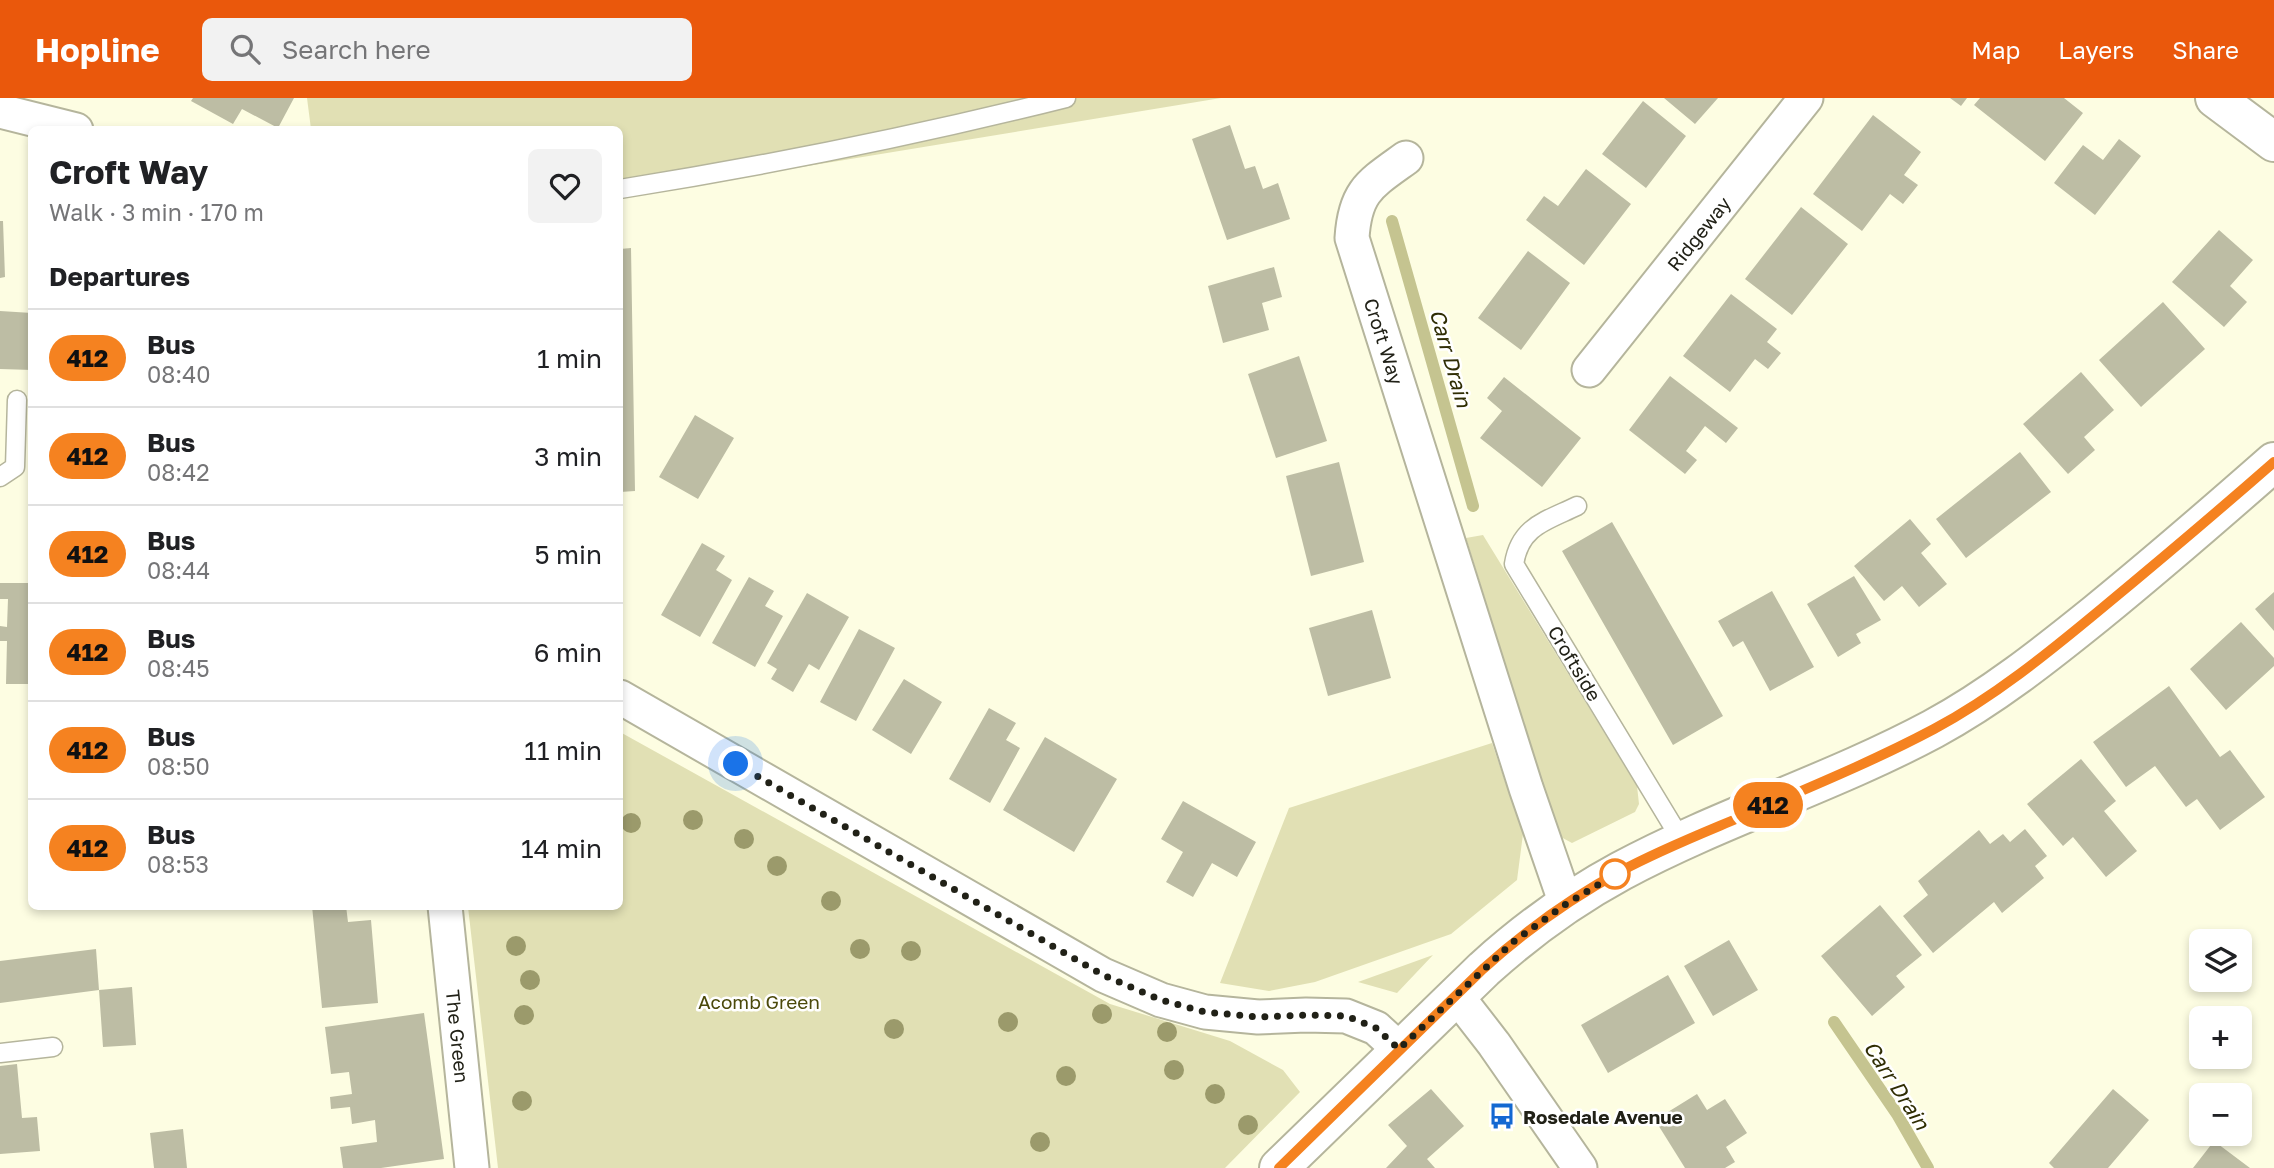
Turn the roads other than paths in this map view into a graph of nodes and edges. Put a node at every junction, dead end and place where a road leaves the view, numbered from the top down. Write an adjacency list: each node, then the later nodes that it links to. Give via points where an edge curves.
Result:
1 (1066, 98): 8 (lane, via 721,173)
2 (1806, 98): 9 (street, Ridgeway)
3 (2215, 98): 6 (main road)
4 (0, 111): 5 (street)
5 (60, 126)
6 (2274, 142)
7 (1406, 158): 16 (street, Croft Way, via 1367,187 1353,214 1352,238)
8 (623, 189)
9 (1590, 370)
10 (16, 400): 12 (lane, via 15,467)
11 (2274, 462): 15 (main road, via 2053,649 1993,692 1882,755)
12 (0, 477)
13 (1577, 506): 15 (lane, Croftside, via 1529,530 1517,547 1514,564)
14 (623, 699): 20 (street, via 1103,975 1161,1000 1205,1012 1346,1016 1376,1028)
15 (1682, 841): 16 (main road)
16 (1566, 904): 18 (main road, via 1513,942)
17 (445, 910): 22 (street, The Green)
18 (1456, 995): 20 (main road); 24 (street)
19 (53, 1047): 21 (lane)
20 (1399, 1049): 23 (main road)
21 (0, 1053)
22 (465, 1167)
23 (1279, 1168)
24 (1580, 1168)

